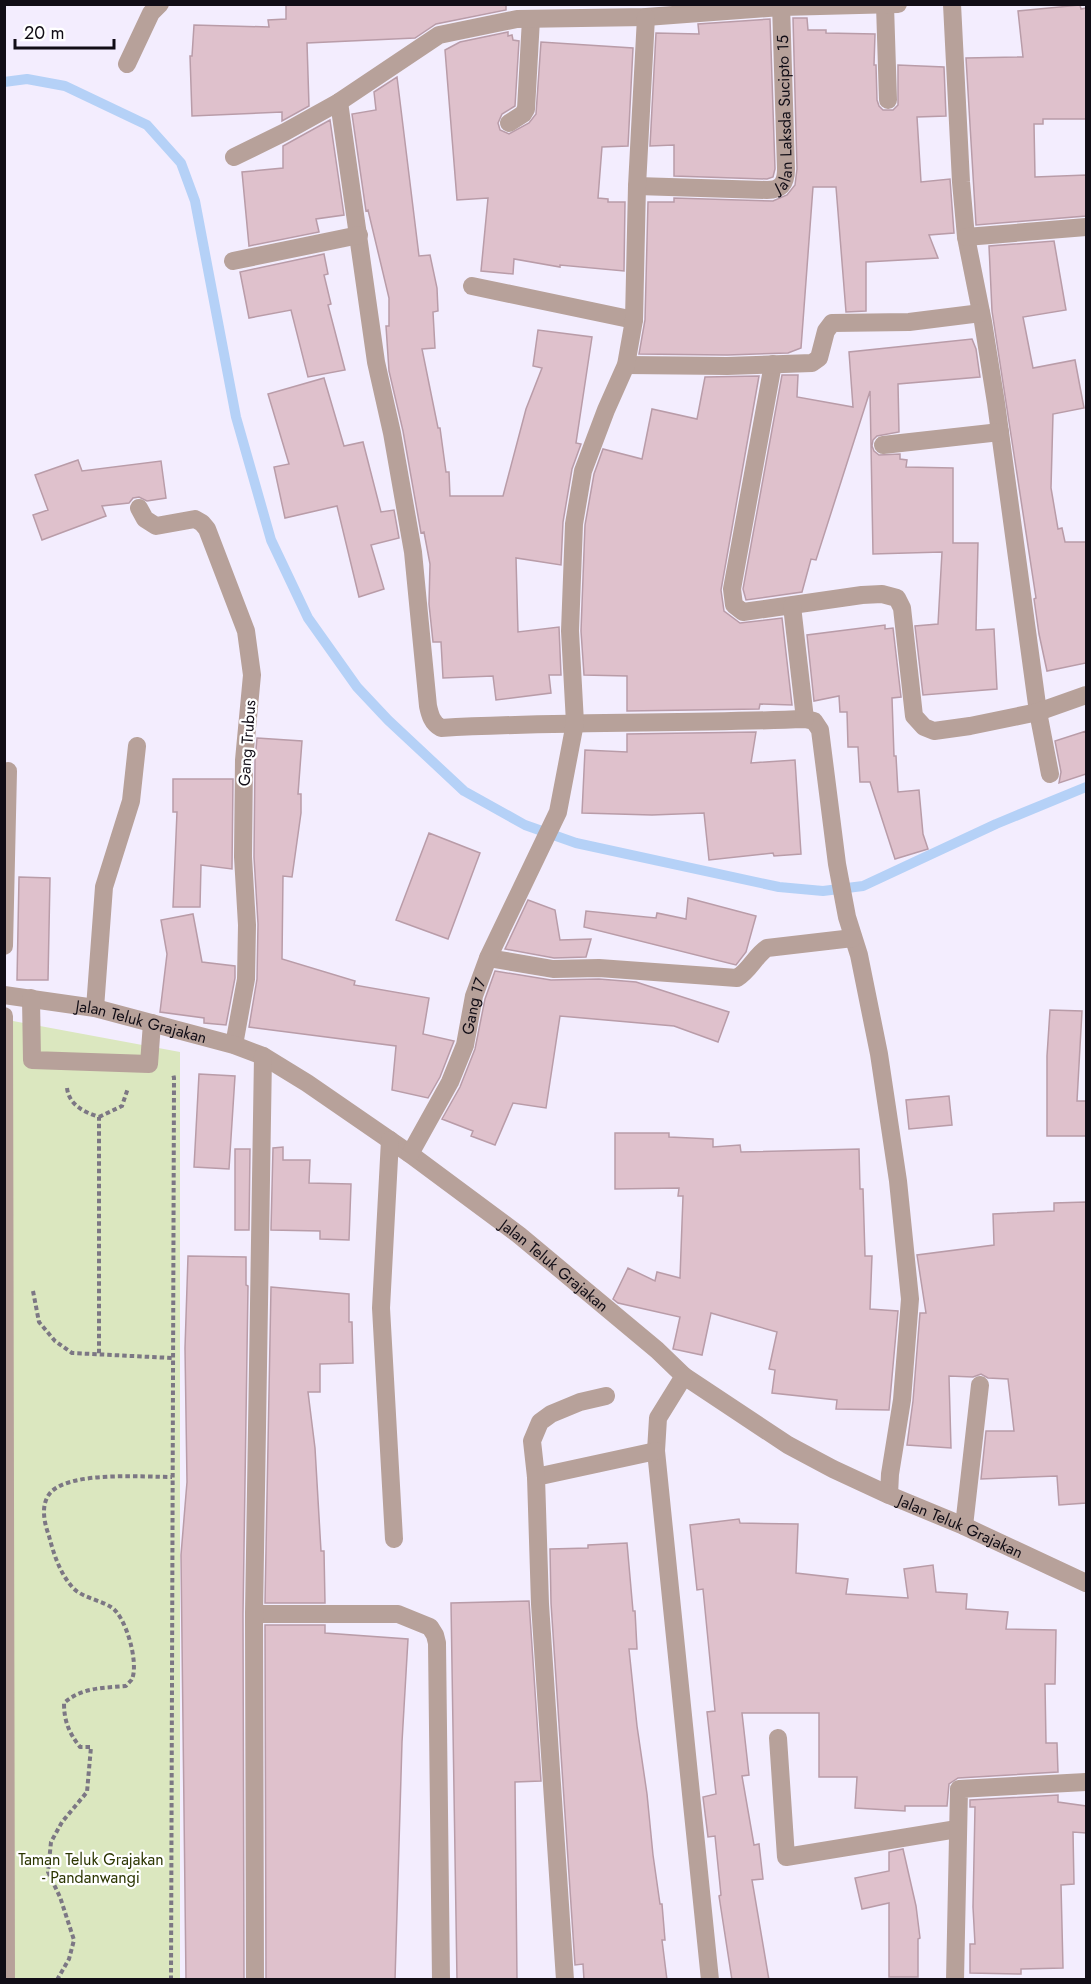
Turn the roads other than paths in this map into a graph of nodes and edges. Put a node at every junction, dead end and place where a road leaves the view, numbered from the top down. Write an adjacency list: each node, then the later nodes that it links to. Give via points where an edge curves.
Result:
1 (160, 4): 7 (street, via 151,14)
2 (952, 4): 15 (street)
3 (891, 5): 4 (street); 8 (street)
4 (781, 6): 6 (street); 12 (street, Jalan Laksda Sucipto 15, via 786,169 782,185 774,190)
5 (521, 14): 6 (street); 9 (street, via 439,34); 10 (street, via 526,109)
6 (646, 17): 12 (street, Gang 17)
7 (127, 64)
8 (888, 100)
9 (339, 102): 11 (street); 14 (street)
10 (509, 123)
11 (234, 157)
12 (637, 186): 19 (street, Gang 17)
13 (1086, 227): 15 (street)
14 (359, 235): 16 (street); 29 (street, via 376,362 414,552 431,718 441,728)
15 (966, 237): 18 (street)
16 (233, 261)
17 (472, 286): 19 (street)
18 (981, 313): 20 (street, via 909,322 835,322 828,327 816,362); 22 (street)
19 (634, 320): 21 (street, Gang 17)
20 (773, 364): 21 (street); 25 (street, via 732,589 734,605 743,612)
21 (626, 365): 29 (street, Gang 17, via 584,471 574,524 570,631)
22 (1000, 432): 23 (street); 27 (street)
23 (884, 445)
24 (139, 508): 41 (street, Gang Trubus, via 145,519 156,526 195,519 202,523 246,631 252,675 244,760 246,980)
25 (792, 606): 27 (street, via 862,595 897,598 902,608 914,716 924,727 934,731 952,729); 28 (street)
26 (1086, 695): 27 (street)
27 (1038, 712): 32 (street)
28 (805, 719): 29 (street); 33 (street, via 814,721 820,730 837,864)
29 (575, 723): 35 (street, Gang 17, via 558,812)
30 (137, 746): 38 (street, via 131,801 104,887)
31 (8, 771): 34 (street)
32 (1050, 774)
33 (853, 938): 35 (street, via 768,948 737,978 599,968 553,969); 50 (street, via 879,1054 910,1299)
34 (4, 946)
35 (488, 958): 44 (street, Gang 17, via 474,996 465,1045 450,1082)
36 (4, 995): 37 (street, Jalan Teluk Grajakan)
37 (31, 998): 38 (street, Jalan Teluk Grajakan); 40 (street, via 32,1060 148,1065)
38 (95, 1008): 40 (street, Jalan Teluk Grajakan)
39 (4, 1016): 58 (street)
40 (152, 1023): 41 (street, Jalan Teluk Grajakan)
41 (234, 1045): 42 (street, Jalan Teluk Grajakan)
42 (263, 1056): 43 (street, Jalan Teluk Grajakan); 54 (street)
43 (390, 1140): 44 (street, Jalan Teluk Grajakan); 52 (street, via 381,1308)
44 (410, 1154): 45 (street, Jalan Teluk Grajakan, via 519,1235)
45 (684, 1376): 48 (street, via 658,1418); 50 (street, Jalan Teluk Grajakan, via 788,1445)
46 (980, 1385): 51 (street)
47 (606, 1396): 49 (street, via 564,1407 540,1422 532,1441)
48 (657, 1451): 49 (street); 62 (street)
49 (536, 1477): 61 (street, via 540,1604)
50 (889, 1495): 51 (street, Jalan Teluk Grajakan)
51 (964, 1526): 53 (street, Jalan Teluk Grajakan)
52 (394, 1539)
53 (1086, 1583)
54 (254, 1614): 59 (street); 60 (street, via 398,1614 425,1624 435,1635)
55 (778, 1738): 57 (street, via 786,1857)
56 (1086, 1782): 57 (street, via 959,1789)
57 (957, 1829): 63 (street)
58 (6, 1980)
59 (255, 1980)
60 (441, 1980)
61 (566, 1980)
62 (710, 1980)
63 (955, 1980)

